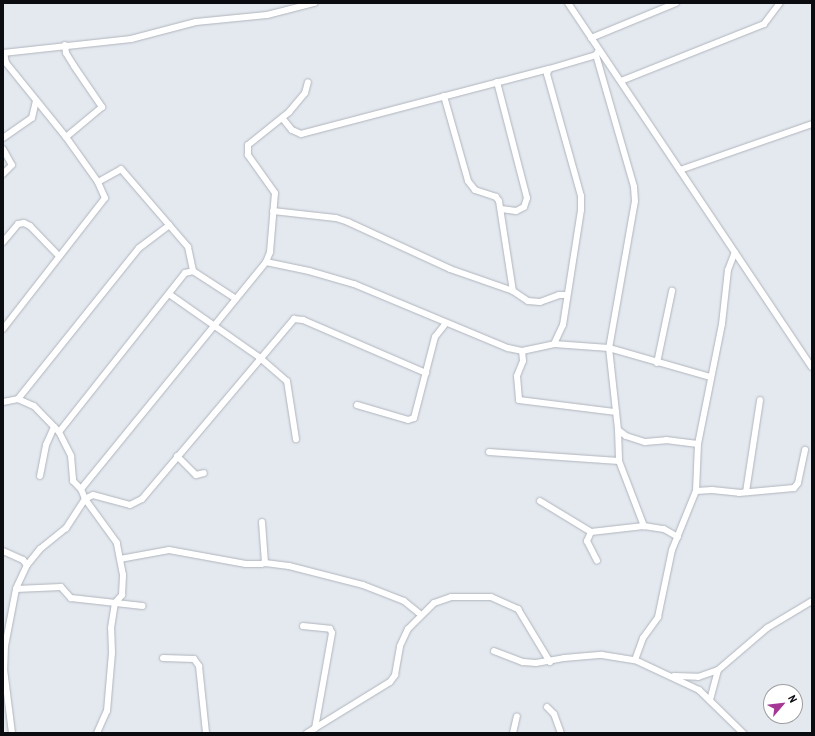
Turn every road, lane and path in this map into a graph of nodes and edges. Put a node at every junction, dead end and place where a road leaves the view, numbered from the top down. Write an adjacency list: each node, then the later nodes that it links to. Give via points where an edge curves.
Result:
1 (314, 3): 6 (street, via 267,15 196,22 130,39)
2 (568, 3): 5 (street)
3 (676, 3): 5 (street)
4 (780, 3): 10 (street, via 764,24)
5 (591, 38): 7 (street)
6 (65, 45): 8 (street); 17 (street, via 66,53 102,107)
7 (598, 52): 9 (street); 10 (street); 40 (street, via 634,187 635,201)
8 (4, 53): 14 (street, via 6,63)
9 (549, 69): 12 (street); 34 (street, via 547,74 581,196 572,271)
10 (621, 81): 20 (street)
11 (308, 82): 15 (street, via 304,93)
12 (497, 82): 13 (street); 23 (street, via 527,198 524,207 516,211)
13 (444, 96): 15 (street, via 302,134 292,130); 23 (street, via 468,181 475,190 496,197)
14 (36, 101): 17 (street); 18 (street, via 32,118)
15 (282, 119): 24 (street, via 253,140 248,150 256,169 275,193)
16 (812, 124): 20 (street)
17 (66, 137): 22 (street)
18 (3, 138)
19 (3, 149): 21 (street, via 12,165)
20 (680, 170): 27 (street)
21 (3, 174)
22 (98, 182): 25 (street, via 121,169); 28 (street, via 105,198)
23 (501, 209): 31 (street)
24 (273, 211): 29 (street, via 270,252); 31 (street, via 336,218 348,222 450,269)
25 (169, 225): 30 (street, via 191,252); 48 (street, via 139,248)
26 (4, 239): 28 (street, via 18,224 24,223)
27 (735, 252): 43 (street); 47 (street, via 728,270 722,324)
28 (59, 256): 38 (street)
29 (266, 262): 35 (street); 36 (street, via 354,284)
30 (193, 271): 33 (street, via 185,273); 35 (street)
31 (513, 291): 34 (street, via 534,302)
32 (672, 291): 44 (street)
33 (169, 294): 37 (street); 55 (street)
34 (566, 295): 39 (street, via 563,325)
35 (236, 299): 37 (street)
36 (446, 324): 41 (street); 46 (street, via 435,337)
37 (214, 326): 42 (street); 64 (street)
38 (3, 329)
39 (554, 344): 40 (street); 41 (street)
40 (609, 348): 44 (street); 52 (street)
41 (522, 351): 52 (street, via 523,361 517,376 519,400)
42 (259, 357): 46 (street, via 290,320 298,318); 56 (street, via 287,381); 60 (street)
43 (809, 357): 45 (street)
44 (657, 363): 47 (street)
45 (812, 367)
46 (426, 373): 51 (street, via 416,415 411,420)
47 (710, 377): 57 (street)
48 (18, 399): 50 (street); 53 (street, via 34,406)
49 (760, 400): 66 (street)
50 (3, 402)
51 (357, 405)
52 (616, 412): 54 (street)
53 (54, 427): 55 (street); 63 (street, via 46,446)
54 (618, 430): 57 (street, via 626,436 645,442 666,440); 61 (street)
55 (59, 432): 64 (street, via 68,445 73,481)
56 (296, 439)
57 (698, 444): 65 (street)
58 (805, 450): 66 (street, via 797,486)
59 (489, 452): 61 (street)
60 (177, 456): 62 (street, via 196,475); 67 (street, via 136,504 130,505 93,495)
61 (619, 461): 70 (street)
62 (204, 473)
63 (40, 476)
64 (81, 489): 67 (street)
65 (696, 492): 66 (street); 72 (street)
66 (746, 492)
67 (86, 499): 74 (street, via 117,543); 77 (street, via 66,528 40,549)
68 (540, 502): 71 (street)
69 (262, 522): 76 (street)
70 (644, 526): 71 (street); 72 (street, via 664,529)
71 (591, 532): 75 (street, via 587,541)
72 (678, 537): 86 (street, via 668,566 658,617 642,638)
73 (3, 551): 77 (street, via 23,560)
74 (120, 559): 76 (street, via 169,550 246,564); 80 (street, via 122,594)
75 (597, 561)
76 (265, 562): 82 (street, via 363,585 404,601)
77 (27, 565): 78 (street)
78 (16, 589): 80 (street, via 61,587 71,598); 94 (street, via 5,646 4,669)
79 (812, 601): 88 (street, via 767,628)
80 (115, 602): 81 (street); 95 (street, via 107,711)
81 (143, 606)
82 (420, 614): 87 (street, via 434,603 451,597 468,595 506,602 518,609); 93 (street, via 408,629 400,646 395,674 390,682)
83 (303, 626): 93 (street, via 330,629 332,633)
84 (494, 651): 87 (street, via 523,662)
85 (163, 658): 96 (street, via 194,659 199,666)
86 (635, 660): 87 (street, via 602,655 564,658); 89 (street)
87 (550, 662)
88 (718, 670): 89 (street, via 698,677); 90 (street)
89 (671, 676): 90 (street, via 686,682)
90 (710, 700): 100 (street)
91 (547, 707): 99 (street, via 554,714)
92 (517, 716): 98 (street)
93 (315, 728): 97 (street)
94 (12, 733)
95 (97, 733)
96 (206, 733)
97 (308, 733)
98 (513, 733)
99 (561, 733)
100 (743, 733)

